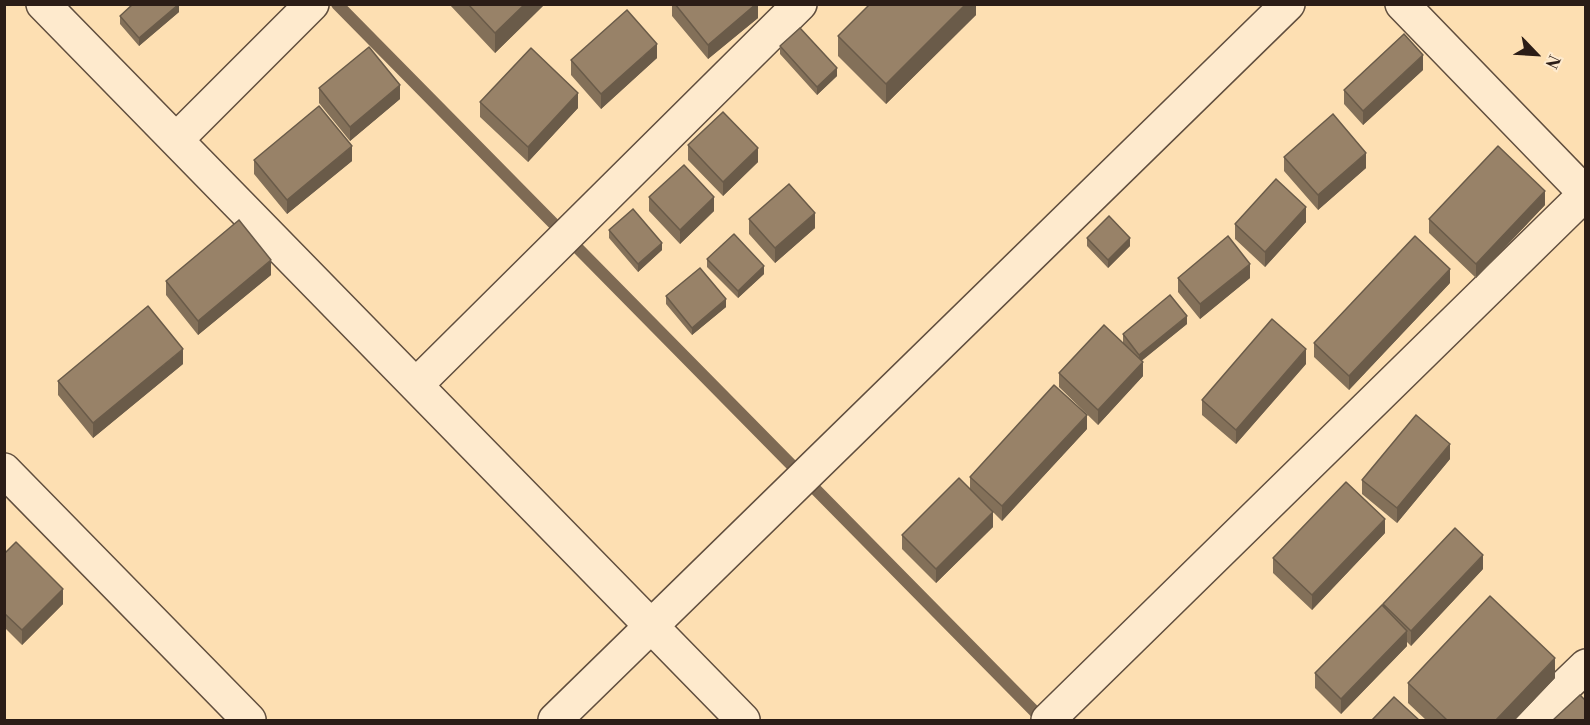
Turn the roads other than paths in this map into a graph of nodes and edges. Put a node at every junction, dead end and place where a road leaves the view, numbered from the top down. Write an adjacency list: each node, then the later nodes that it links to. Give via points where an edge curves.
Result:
1 (44, 4): 6 (street)
2 (312, 4): 6 (street)
3 (800, 4): 8 (street)
4 (1288, 4): 10 (street)
5 (1402, 4): 7 (street)
6 (176, 140): 8 (street)
7 (1585, 194): 15 (street)
8 (416, 385): 10 (street)
9 (4, 470): 12 (street)
10 (651, 626): 13 (street); 14 (street)
11 (1586, 666): 16 (street)
12 (249, 720)
13 (555, 720)
14 (743, 720)
15 (1048, 720)
16 (1530, 720)

